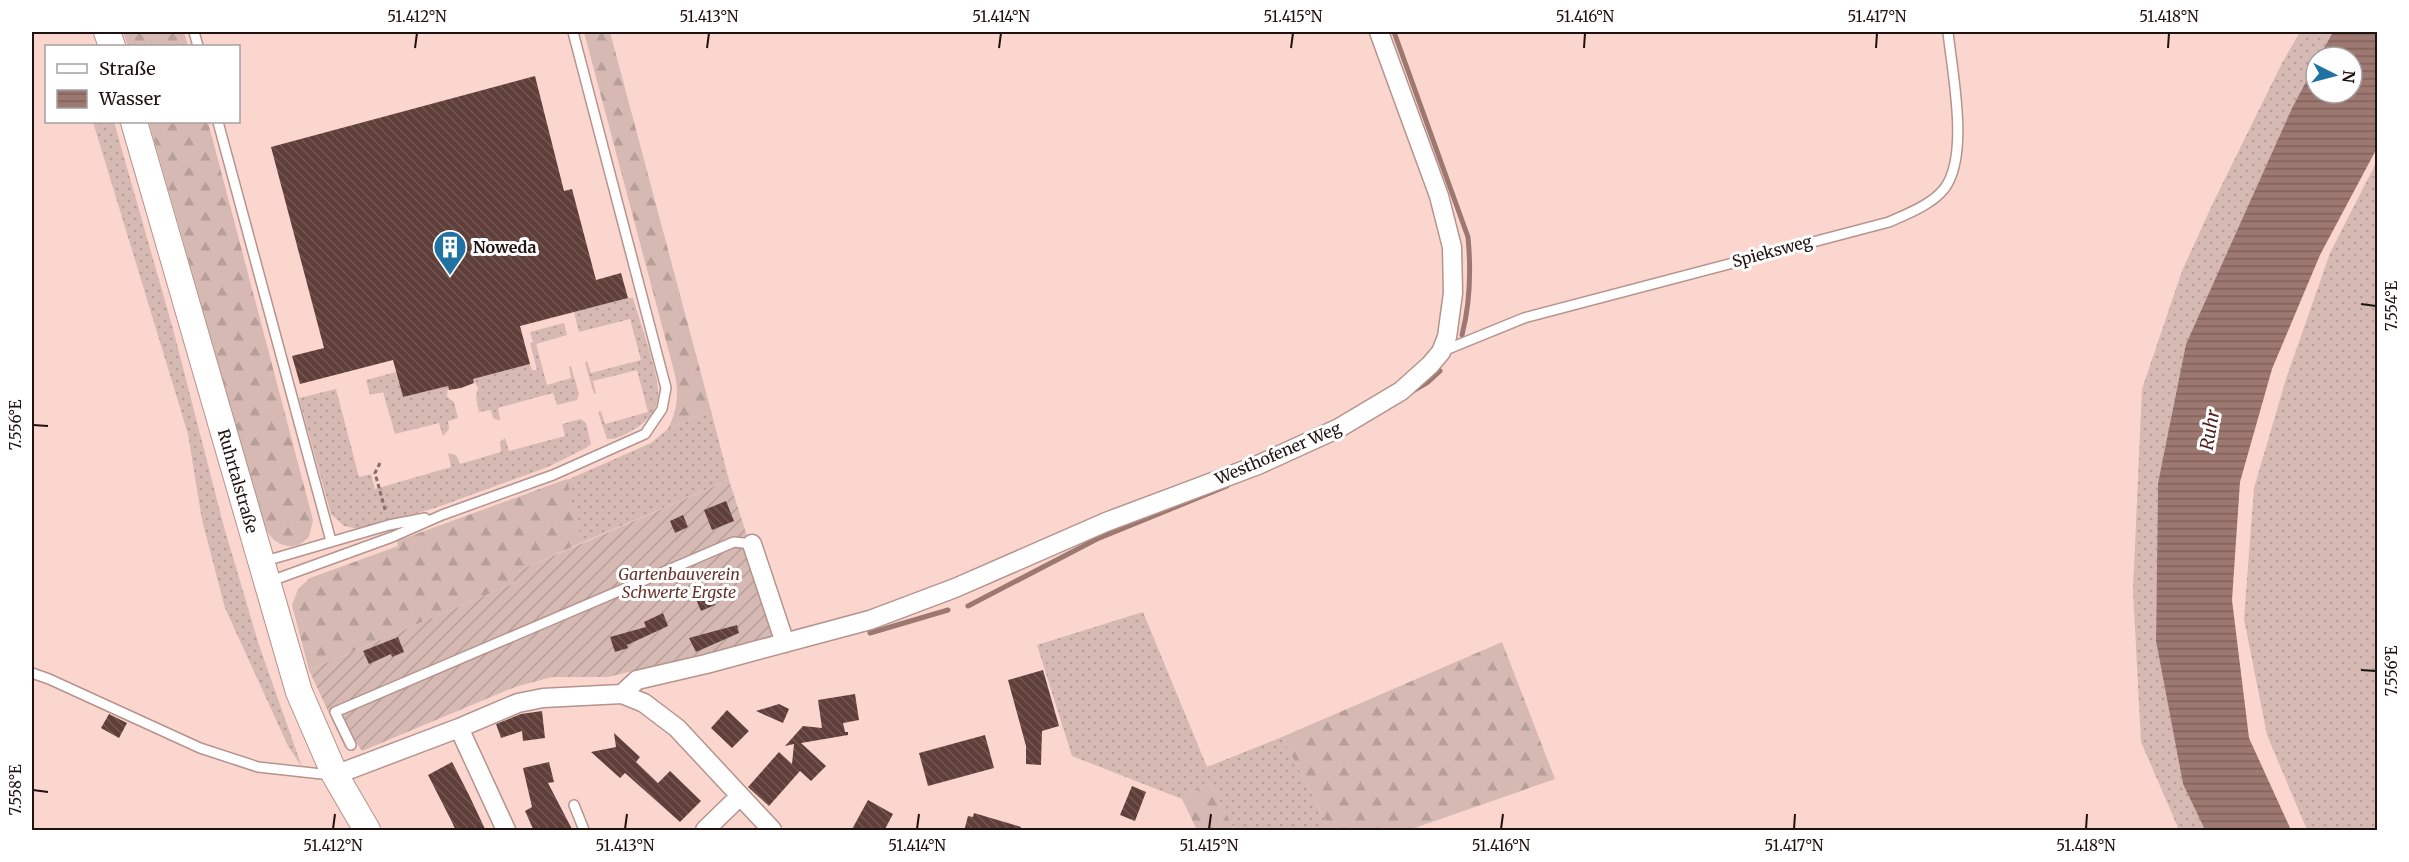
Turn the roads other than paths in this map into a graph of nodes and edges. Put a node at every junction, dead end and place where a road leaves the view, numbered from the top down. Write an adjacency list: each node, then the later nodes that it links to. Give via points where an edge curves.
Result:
1 (573, 32): 7 (lane, via 666,388 662,410 645,434 603,455)
2 (1379, 32): 6 (street, Westhofener Weg, via 1439,196 1452,247 1453,293)
3 (1948, 32): 6 (lane, Spieksweg, via 1958,135 1951,178 1934,198 1889,222 1524,318)
4 (134, 123): 10 (main road, Ruhrtalstraße)
5 (218, 123): 8 (lane)
6 (1441, 352): 11 (street, Westhofener Weg, via 1401,391 1338,428 1258,465 1106,522 956,588 870,620)
7 (442, 515): 8 (lane); 10 (lane, via 393,537)
8 (331, 542): 10 (lane)
9 (752, 544): 11 (street); 15 (lane, via 734,542 335,712)
10 (264, 572): 16 (main road, Ruhrtalstraße, via 299,692)
11 (785, 643): 13 (street, Westhofener Weg, via 637,680)
12 (32, 673): 16 (lane, via 200,748 258,767)
13 (622, 694): 14 (street, via 518,703); 17 (street, via 644,703 677,728)
14 (459, 728): 16 (street); 20 (street)
15 (351, 744)
16 (335, 775): 19 (main road, Ruhrtalstraße)
17 (740, 796): 22 (street); 23 (street)
18 (574, 805): 21 (lane)
19 (367, 831)
20 (506, 831)
21 (584, 831)
22 (705, 831)
23 (772, 831)

